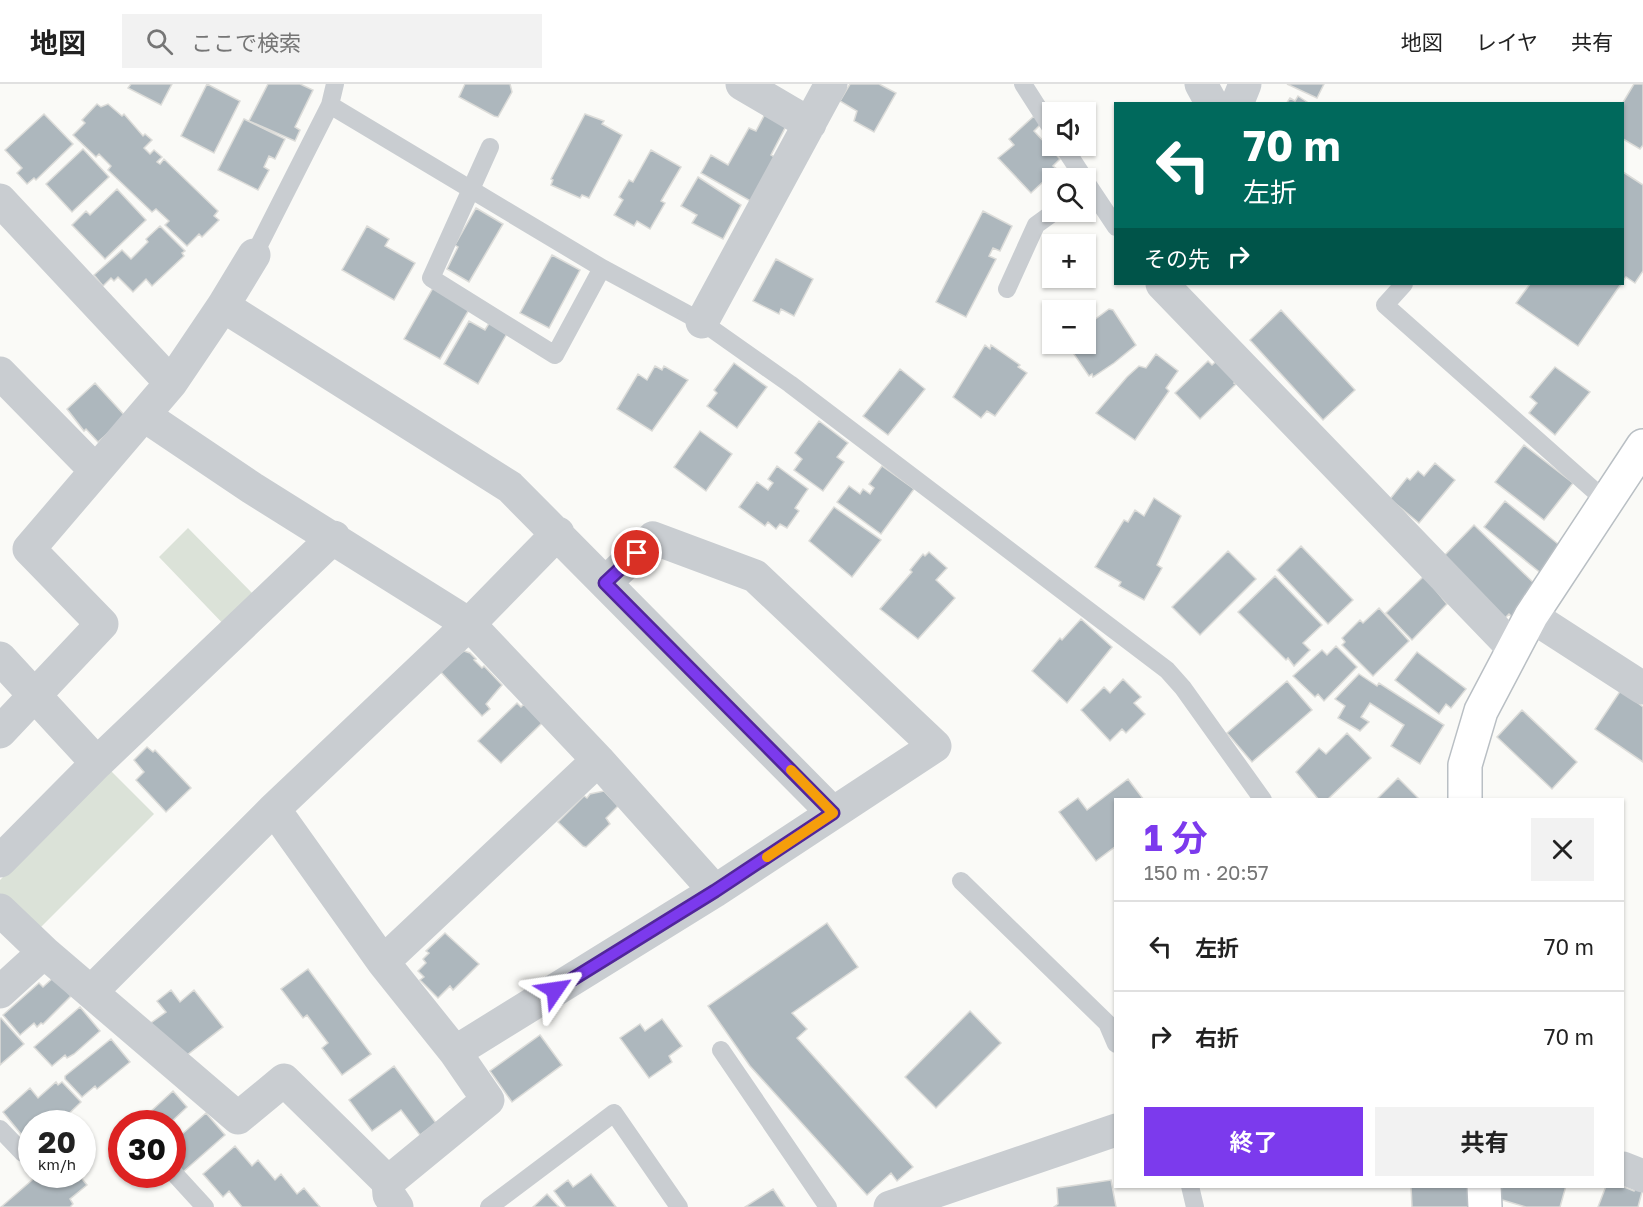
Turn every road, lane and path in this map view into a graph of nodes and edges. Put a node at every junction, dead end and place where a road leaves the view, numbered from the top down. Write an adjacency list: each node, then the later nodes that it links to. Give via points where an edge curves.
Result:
1 (335, 84): 9 (lane)
2 (742, 84): 11 (street)
3 (831, 84): 11 (street)
4 (1023, 84): 10 (lane)
5 (1201, 84): 7 (street)
6 (1245, 84): 8 (street)
7 (1211, 102)
8 (1238, 102)
9 (330, 105): 13 (lane); 18 (lane)
10 (1042, 114)
11 (810, 124): 24 (street)
12 (490, 147): 13 (lane)
13 (472, 191): 19 (lane); 19 (lane, via 431,278 555,355)
14 (1096, 198): 17 (lane)
15 (0, 200): 26 (street)
16 (1042, 221): 22 (lane, via 1036,225)
17 (1114, 224)
18 (254, 255): 23 (street)
19 (602, 268): 24 (lane)
20 (1163, 285): 36 (street)
21 (1403, 285): 30 (lane, via 1386,305)
22 (1007, 289)
23 (223, 306): 26 (street); 31 (street, via 510,487)
24 (702, 322): 43 (lane, via 790,384 1167,670)
25 (0, 373): 29 (street)
26 (171, 383): 27 (street)
27 (145, 416): 29 (street); 32 (street)
28 (1643, 446): 30 (main road)
29 (95, 470): 39 (street, via 29,549 102,624)
30 (1606, 501): 34 (main road)
31 (558, 533): 33 (street); 35 (street)
32 (334, 537): 35 (street); 42 (street)
33 (605, 583): 46 (street); 46 (street, via 653,538 755,576 935,746)
34 (1531, 616): 36 (main road); 38 (street)
35 (469, 624): 41 (street); 45 (street)
36 (1513, 648): 44 (main road, via 1480,711 1471,738 1465,765)
37 (0, 658): 39 (street)
38 (1643, 688)
39 (34, 694): 40 (street); 42 (street)
40 (0, 732)
41 (598, 760): 49 (street); 52 (street)
42 (97, 763): 47 (street)
43 (1262, 798)
44 (1465, 798)
45 (274, 809): 52 (street); 54 (street)
46 (833, 813): 49 (street)
47 (0, 861)
48 (961, 881): 55 (lane, via 1107,1023)
49 (715, 891): 57 (street)
50 (0, 910): 51 (street)
51 (44, 952): 53 (street); 54 (street)
52 (383, 962): 57 (street)
53 (0, 992)
54 (91, 992): 66 (street, via 238,1118 284,1080)
55 (1114, 1039)
56 (721, 1050): 70 (lane)
57 (455, 1052): 66 (street, via 488,1100)
58 (0, 1129): 60 (lane)
59 (1114, 1131): 71 (street)
60 (18, 1148)
61 (1624, 1168): 62 (street)
62 (1643, 1176)
63 (186, 1186): 67 (lane)
64 (1190, 1188): 72 (lane)
65 (1484, 1188): 73 (main road)
66 (393, 1194)
67 (205, 1207)
68 (489, 1207): 69 (lane, via 614,1113)
69 (679, 1207)
70 (828, 1207)
71 (890, 1207)
72 (1195, 1207)
73 (1485, 1207)

